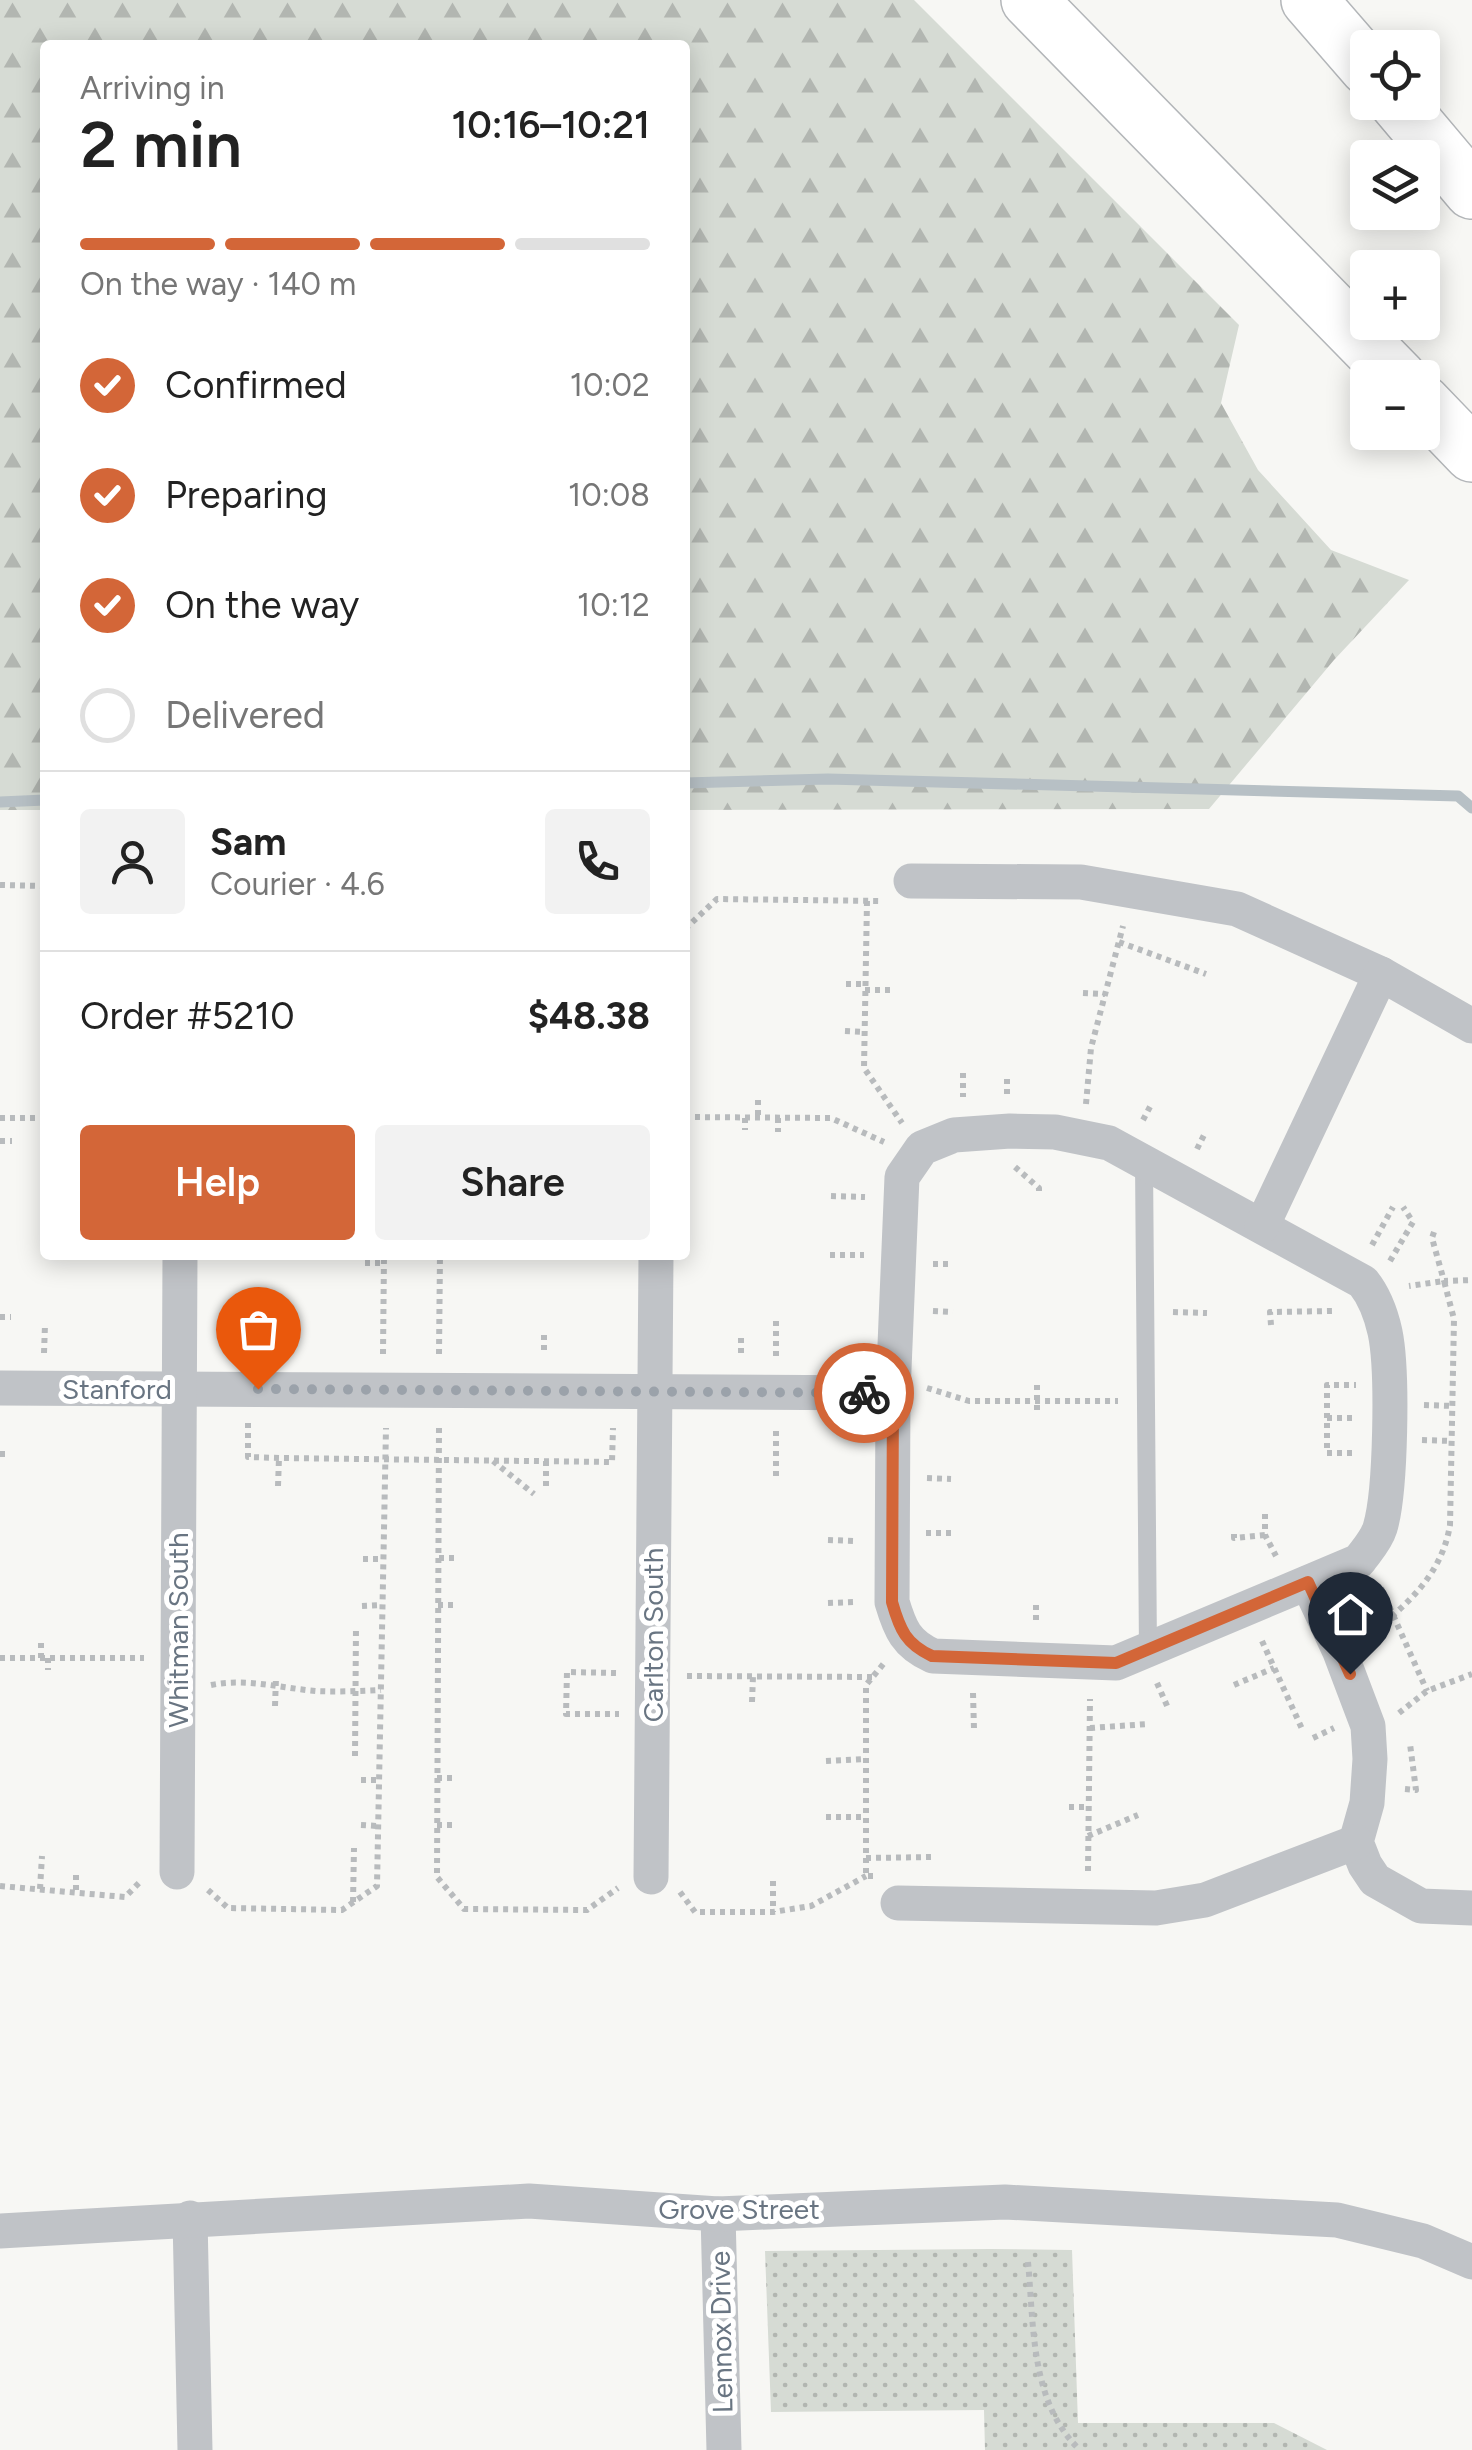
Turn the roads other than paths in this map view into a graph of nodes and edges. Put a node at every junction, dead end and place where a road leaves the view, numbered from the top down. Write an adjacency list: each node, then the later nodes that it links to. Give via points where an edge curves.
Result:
1 (1030, 0): 6 (highway)
2 (1309, 0): 3 (highway)
3 (1350, 47)
4 (1412, 120): 5 (highway)
5 (1472, 191)
6 (1381, 360)
7 (1440, 421): 8 (highway)
8 (1472, 454)
9 (904, 891): 10 (street, via 1081,882 1237,909)
10 (1381, 974): 11 (street); 13 (street)
11 (1472, 1026)
12 (1145, 1146): 13 (street); 18 (street, via 1010,1131 954,1135 922,1148 902,1177); 21 (lane)
13 (1262, 1226): 20 (street, via 1363,1282 1386,1334 1373,1417 1385,1509 1378,1534 1359,1562)
14 (180, 1260): 17 (street, Whitman South)
15 (656, 1260): 19 (street, Carlton South)
16 (0, 1388): 17 (street, Stanford)
17 (178, 1389): 19 (street, Stanford); 23 (street, Whitman South)
18 (907, 1390): 19 (street, Stanford); 21 (street, via 892,1602 900,1631 913,1647 932,1656 1116,1663)
19 (655, 1392): 24 (street, Carlton South)
20 (1308, 1582): 21 (street); 22 (street, via 1368,1726 1367,1804)
21 (1157, 1673)
22 (1356, 1842): 25 (street, via 1205,1900 1156,1908); 26 (street, via 1376,1880 1420,1906)
23 (173, 1876)
24 (647, 1878)
25 (890, 1890)
26 (1472, 1908)
27 (718, 2214): 28 (street, Grove Street, via 528,2201); 30 (street, Grove Street, via 1005,2202 1338,2220 1422,2241); 32 (street, Lennox Drive)
28 (190, 2218): 29 (street, Grove Street); 31 (street)
29 (0, 2231)
30 (1472, 2262)
31 (195, 2450)
32 (724, 2450)

